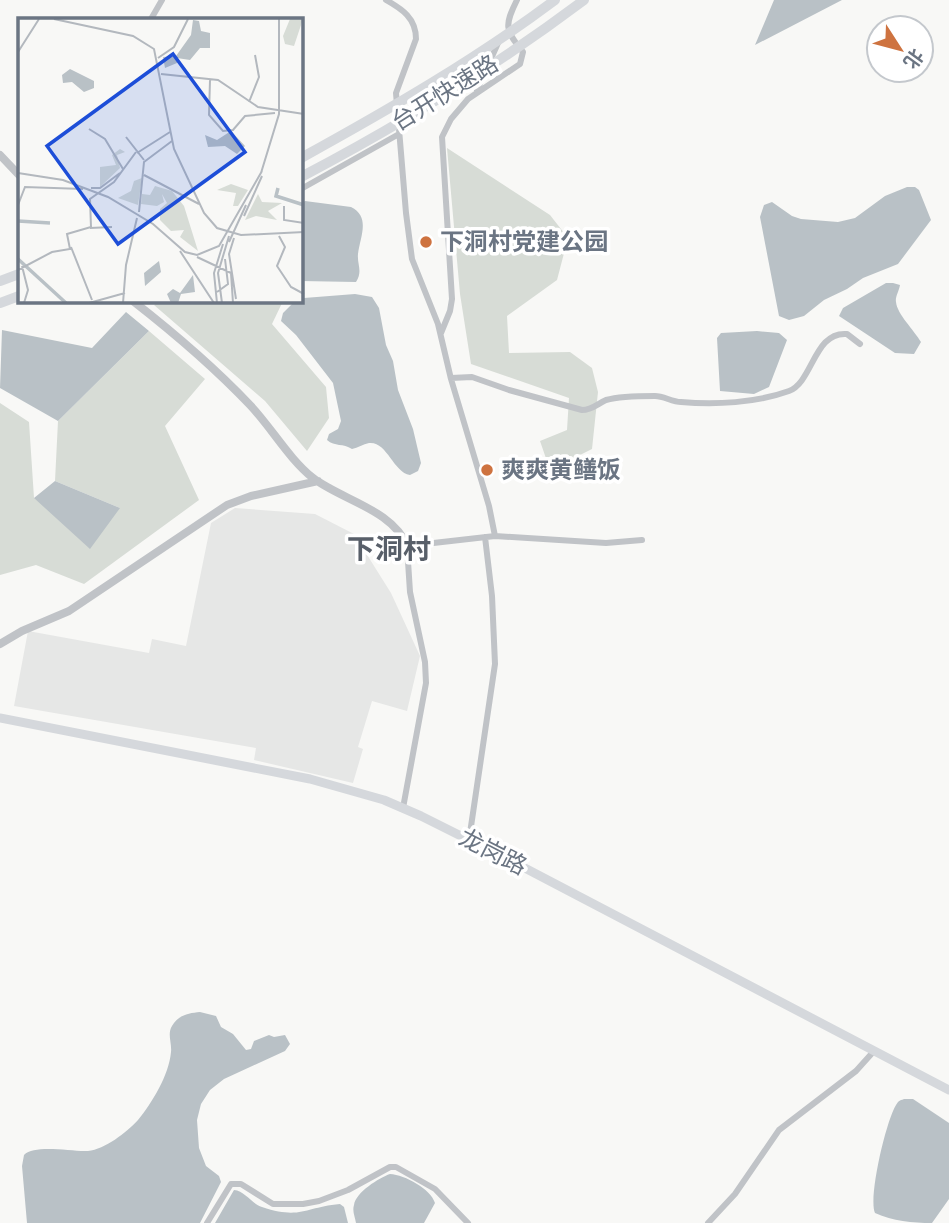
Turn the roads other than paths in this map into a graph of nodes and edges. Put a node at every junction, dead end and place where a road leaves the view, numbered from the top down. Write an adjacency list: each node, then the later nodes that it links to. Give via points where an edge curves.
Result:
1 (162, 0): 6 (street)
2 (386, 0): 9 (street, via 406,13 416,32 396,93)
3 (517, 0): 7 (street)
4 (555, 0): 11 (highway, 台开快速路, via 446,74)
5 (584, 0): 13 (highway, 台开快速路, via 432,102)
6 (151, 18)
7 (508, 19): 8 (street); 8 (street, via 508,34 523,52 520,64)
8 (477, 90): 20 (street, via 451,118 441,141 452,299)
9 (399, 134): 14 (street); 20 (street, via 412,259)
10 (0, 155): 12 (street)
11 (303, 157)
12 (18, 174)
13 (303, 176)
14 (303, 188)
15 (18, 274): 16 (highway)
16 (0, 281)
17 (18, 296): 18 (highway)
18 (0, 303)
19 (138, 303): 23 (street, via 194,349)
20 (440, 334): 22 (street)
21 (860, 344): 22 (street, via 839,334 819,349 803,380 792,390 725,402 642,397 610,399 582,410 472,377)
22 (451, 378): 24 (street)
23 (318, 481): 27 (street, via 386,520); 28 (street, via 227,505 69,611)
24 (495, 536): 25 (street); 26 (street, via 606,543)
25 (485, 537): 27 (street); 31 (street, via 495,664)
26 (642, 540)
27 (407, 547): 30 (street, via 426,683)
28 (0, 644)
29 (0, 718): 30 (main road, 龙岗路, via 310,779)
30 (402, 808): 31 (main road, 龙岗路)
31 (469, 840): 32 (main road, 龙岗路)
32 (874, 1051): 33 (main road, 龙岗路); 36 (street, via 856,1071 782,1127 735,1194)
33 (949, 1090)
34 (206, 1223): 35 (street, via 230,1184 241,1184 272,1204 303,1204 396,1167 435,1189)
35 (468, 1223)
36 (708, 1223)

